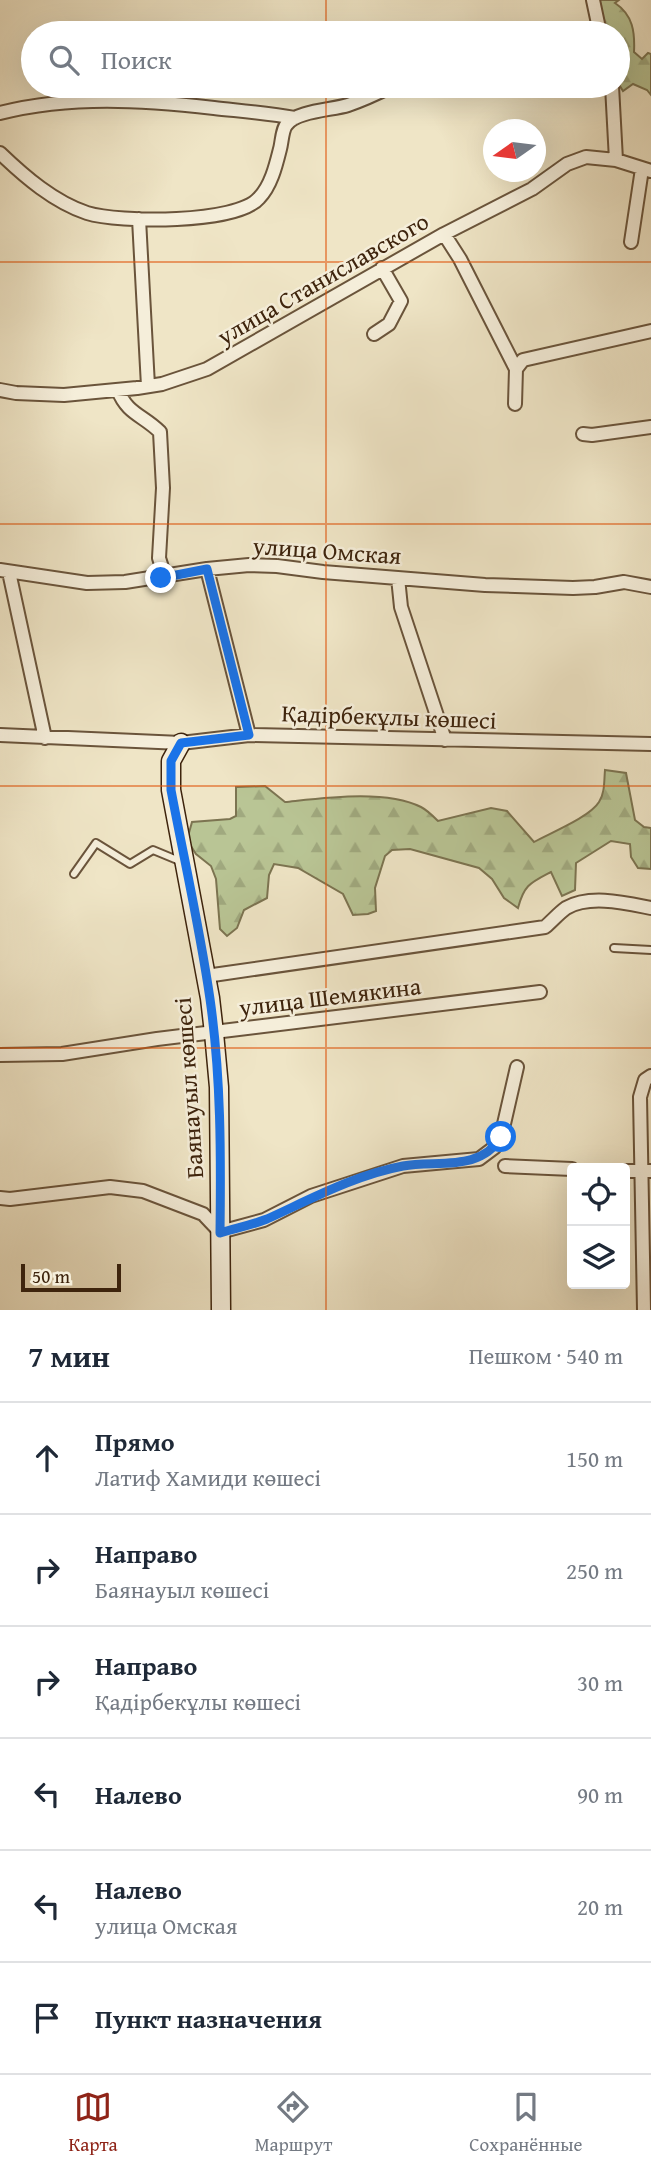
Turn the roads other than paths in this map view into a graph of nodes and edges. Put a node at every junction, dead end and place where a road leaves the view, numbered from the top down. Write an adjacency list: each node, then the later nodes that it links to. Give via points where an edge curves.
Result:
1 (593, 0): 2 (street)
2 (597, 21)
3 (364, 98): 6 (street)
4 (612, 98): 8 (street)
5 (0, 113): 6 (street, via 64,101 104,100)
6 (295, 118): 10 (street, via 285,125 266,188 249,207 215,215)
7 (0, 153): 10 (street, via 43,191 88,213)
8 (615, 160): 9 (street, улица Станиславского); 11 (street, улица Станиславского, via 586,158 567,164 532,189)
9 (646, 170): 12 (street)
10 (139, 219): 17 (street)
11 (444, 234): 13 (street, улица Станиславского); 16 (street)
12 (631, 242)
13 (382, 268): 15 (street, via 401,301 388,324); 17 (street, улица Станиславского, via 207,369)
14 (651, 331): 16 (street, via 523,360)
15 (374, 334)
16 (516, 369): 20 (street)
17 (148, 386): 19 (street, улица Станиславского)
18 (0, 390): 19 (street, улица Станиславского, via 64,395)
19 (118, 390): 25 (street, via 128,409 160,432 159,558)
20 (516, 404)
21 (651, 427): 22 (street)
22 (583, 434)
23 (207, 569): 25 (street, улица Омская); 26 (street, улица Омская, via 277,566); 28 (street)
24 (5, 571): 25 (street, улица Омская, via 87,583); 30 (street)
25 (165, 577)
26 (398, 578): 27 (street, улица Омская, via 573,588 624,582); 31 (street, via 401,607)
27 (651, 587)
28 (249, 735): 31 (street, Қадірбекұлы көшесі); 32 (street, Қадірбекұлы көшесі)
29 (0, 736): 30 (street, Қадірбекұлы көшесі)
30 (45, 738): 32 (street, Қадірбекұлы көшесі)
31 (445, 740): 33 (street, Қадірбекұлы көшесі)
32 (181, 743): 34 (street, Баянауыл көшесі, via 170,773)
33 (651, 744)
34 (184, 863): 35 (lane, via 153,850 130,864 96,843); 39 (street, Баянауыл көшесі)
35 (74, 874)
36 (651, 908): 39 (street, via 625,902 581,902 545,927)
37 (614, 948): 38 (lane)
38 (651, 950)
39 (206, 976): 41 (street, Баянауыл көшесі)
40 (540, 992): 41 (street, улица Шемякина)
41 (214, 1033): 42 (street, улица Шемякина, via 62,1054); 49 (street, Баянауыл көшесі)
42 (0, 1055)
43 (517, 1067): 49 (street, via 501,1137 479,1159 403,1166)
44 (651, 1076): 47 (street, via 640,1097)
45 (505, 1166): 46 (street)
46 (567, 1169)
47 (647, 1171): 51 (street)
48 (0, 1198): 49 (street, via 110,1187 143,1191 203,1214)
49 (220, 1233): 50 (street, Баянауыл көшесі)
50 (221, 1310)
51 (644, 1310)

